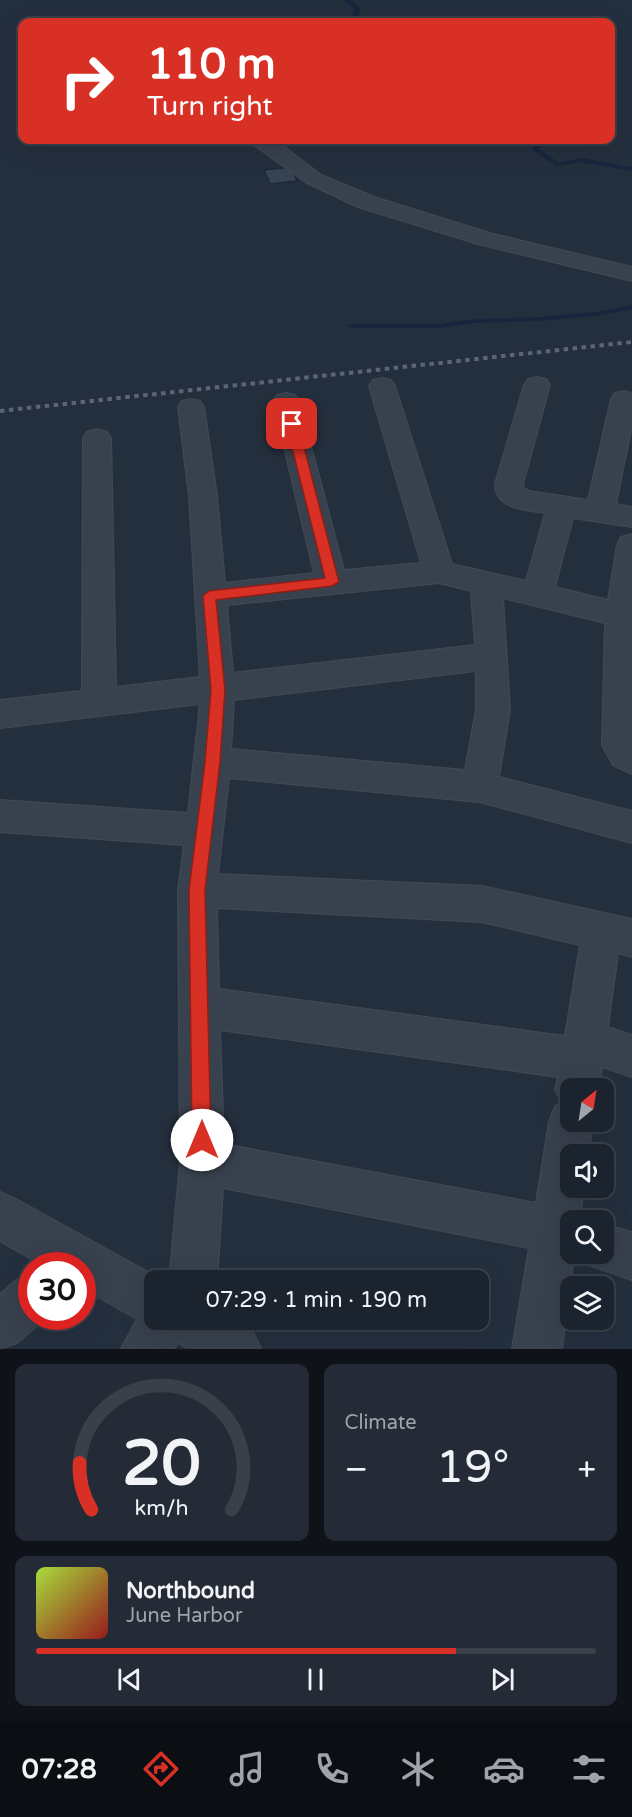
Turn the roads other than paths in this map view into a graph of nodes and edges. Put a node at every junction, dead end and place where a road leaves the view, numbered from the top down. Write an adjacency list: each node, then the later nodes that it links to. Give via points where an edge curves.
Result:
1 (266, 144): 2 (street, via 314,178 366,202 486,239)
2 (632, 274)
3 (537, 385): 9 (street, via 508,484 509,493 522,500)
4 (382, 386): 13 (street)
5 (624, 399): 10 (street)
6 (286, 401): 14 (street)
7 (191, 407): 17 (street, via 203,496)
8 (97, 438): 22 (street)
9 (561, 506): 10 (street); 16 (street)
10 (600, 512): 11 (street)
11 (632, 517)
12 (632, 544): 18 (street)
13 (439, 572): 14 (street); 15 (street)
14 (332, 582): 17 (street)
15 (486, 582): 16 (street); 19 (street)
16 (538, 594): 18 (street)
17 (209, 596): 21 (street)
18 (627, 616): 20 (street)
19 (492, 656): 21 (street); 26 (street, via 493,710)
20 (626, 688): 24 (street, via 619,745)
21 (218, 690): 22 (street); 25 (street)
22 (99, 703): 23 (street)
23 (0, 714)
24 (632, 759)
25 (213, 762): 26 (street); 29 (street)
26 (480, 787): 28 (street)
27 (0, 816): 29 (street)
28 (632, 827)
29 (205, 830): 30 (street)
30 (197, 890): 31 (street, via 482,904); 32 (street)
31 (617, 935): 34 (street)
32 (200, 1007): 34 (street); 36 (street)
33 (632, 1056): 34 (street)
34 (581, 1063)
35 (570, 1132): 37 (street)
36 (202, 1162): 39 (street); 44 (street)
37 (564, 1210)
38 (0, 1215): 42 (street)
39 (560, 1232)
40 (560, 1241): 53 (street)
41 (614, 1250): 43 (street)
42 (58, 1252)
43 (632, 1257)
44 (185, 1270)
45 (96, 1272): 46 (street)
46 (144, 1295)
47 (18, 1310): 48 (street)
48 (0, 1326)
49 (162, 1330): 51 (street)
50 (208, 1330): 52 (street)
51 (146, 1349)
52 (236, 1349)
53 (537, 1349)

